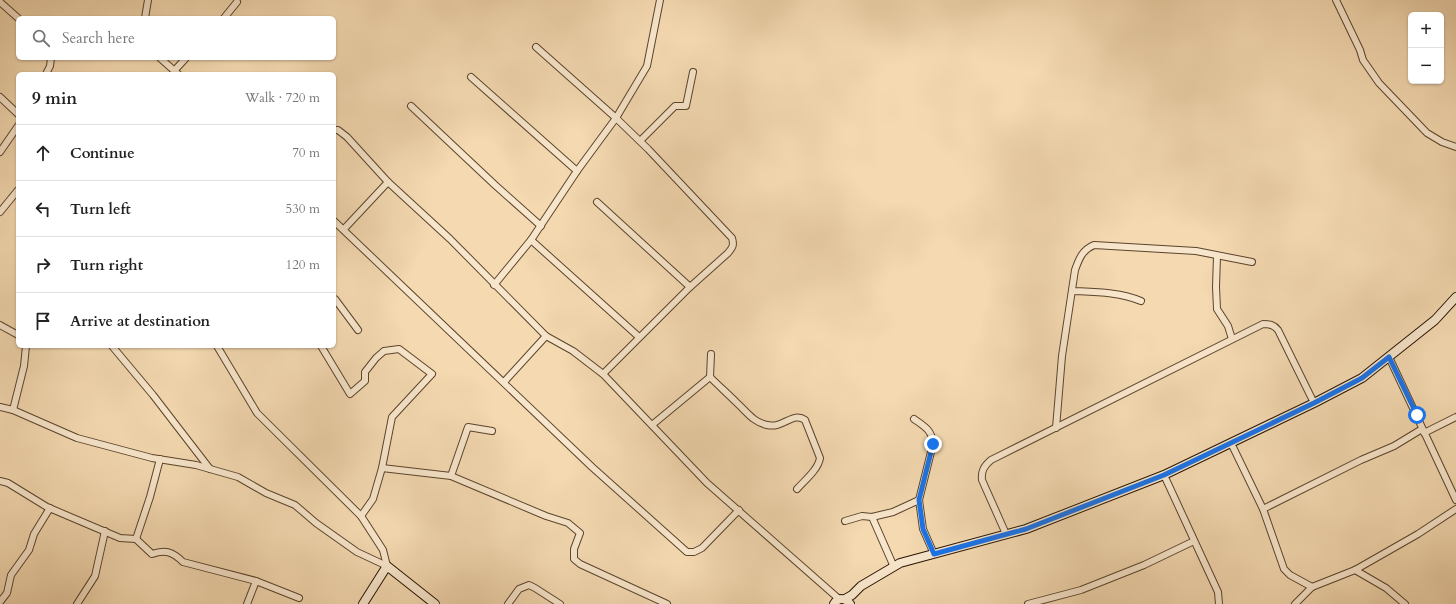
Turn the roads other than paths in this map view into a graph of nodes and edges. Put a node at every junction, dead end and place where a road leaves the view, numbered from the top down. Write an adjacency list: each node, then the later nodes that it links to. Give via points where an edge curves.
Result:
1 (148, 0): 7 (street)
2 (660, 0): 20 (street, via 647,66)
3 (1336, 0): 24 (street, via 1364,60 1378,83 1427,133)
4 (0, 2): 6 (street)
5 (237, 2): 8 (street)
6 (16, 16)
7 (145, 16)
8 (226, 16)
9 (536, 47): 20 (street)
10 (52, 60): 13 (street)
11 (162, 60): 14 (street)
12 (185, 60): 14 (street)
13 (47, 72)
14 (176, 72)
15 (694, 72): 23 (street, via 686,106 675,106)
16 (471, 77): 26 (street)
17 (0, 97): 19 (street)
18 (411, 106): 32 (street)
19 (16, 110)
20 (616, 118): 23 (street); 26 (street)
21 (16, 129): 25 (street)
22 (336, 130): 27 (street, via 347,136)
23 (640, 141): 38 (street, via 734,243 728,253)
24 (1456, 147)
25 (0, 152)
26 (577, 171): 32 (street)
27 (388, 182): 33 (street); 37 (street, via 450,239)
28 (16, 192): 30 (street)
29 (597, 202): 38 (street)
30 (0, 212)
31 (336, 223): 33 (street)
32 (541, 226): 34 (street)
33 (344, 229): 57 (street)
34 (531, 240): 37 (street); 47 (street)
35 (1217, 256): 36 (street); 39 (street, via 1196,251 1094,245 1086,249 1080,258 1075,270); 48 (street, via 1217,309 1228,326)
36 (1252, 262)
37 (494, 285): 46 (street)
38 (690, 287): 47 (street)
39 (1073, 291): 42 (street, via 1117,294); 64 (street, via 1062,356)
40 (1456, 297): 54 (street, via 1435,320)
41 (336, 300): 44 (street)
42 (1141, 301)
43 (0, 325): 45 (street)
44 (358, 330)
45 (16, 334)
46 (546, 336): 55 (street); 57 (street)
47 (639, 337): 55 (street)
48 (1232, 339): 58 (street, via 1263,324 1275,326); 64 (street)
49 (26, 348): 60 (street)
50 (114, 348): 70 (street)
51 (218, 348): 81 (street, via 257,413)
52 (322, 348): 69 (street, via 350,394 365,381 365,372 384,351 399,349 432,374 392,417)
53 (711, 354): 56 (street)
54 (1389, 357): 58 (street, via 1362,378); 66 (street)
55 (603, 374): 63 (street)
56 (710, 377): 63 (street); 74 (street, via 748,415 761,424 779,425 794,417 805,420 820,462)
57 (504, 382): 80 (street, via 592,467 687,552 702,548)
58 (1314, 403): 67 (street)
59 (0, 407): 60 (street)
60 (13, 410): 68 (street, via 77,438)
61 (1456, 417): 66 (street)
62 (914, 419): 75 (street, via 929,430 933,444)
63 (652, 425): 80 (street, via 707,483)
64 (1056, 428): 85 (street, via 991,460 982,471 982,480)
65 (492, 431): 72 (street, via 468,427)
66 (1423, 431): 76 (street); 78 (street)
67 (1231, 443): 71 (street); 78 (street)
68 (160, 459): 70 (street); 86 (street)
69 (382, 468): 72 (street); 81 (street, via 373,499)
70 (210, 469): 89 (street, via 238,477 266,493 295,505 316,524 357,552)
71 (1164, 475): 85 (street, via 1026,529); 87 (street)
72 (451, 476): 103 (street, via 568,523 580,533 574,549 574,558 580,564)
73 (0, 481): 77 (street, via 8,483)
74 (797, 489)
75 (919, 500): 82 (street, via 893,512); 88 (street, via 923,529)
76 (1456, 500)
77 (50, 508): 84 (street); 96 (street, via 34,534 29,550 11,574 7,594)
78 (1263, 509): 93 (street, via 1284,569)
79 (1456, 509): 91 (street)
80 (739, 510): 95 (street)
81 (361, 516): 89 (street, via 383,550)
82 (872, 517): 83 (street, via 862,516); 90 (street)
83 (844, 521)
84 (105, 531): 86 (street, via 120,538); 97 (street, via 95,576)
85 (1006, 534): 88 (street)
86 (136, 539): 92 (street, via 152,554 161,551 175,554 183,562)
87 (1194, 542): 104 (street, via 1081,590); 105 (street, via 1218,592)
88 (934, 554): 90 (street)
89 (387, 566): 99 (street); 100 (street)
90 (894, 567): 95 (street, via 861,586)
91 (1355, 570): 93 (street); 107 (street, via 1386,588)
92 (256, 581): 94 (street); 98 (street)
93 (1312, 587): 106 (street)
94 (298, 598)
95 (843, 601)
96 (0, 602)
97 (77, 604)
98 (247, 604)
99 (363, 604)
100 (435, 604)
101 (508, 604): 102 (street, via 519,589 528,585)
102 (560, 604)
103 (667, 604)
104 (1028, 604)
105 (1219, 604)
106 (1295, 604)
107 (1405, 604)

